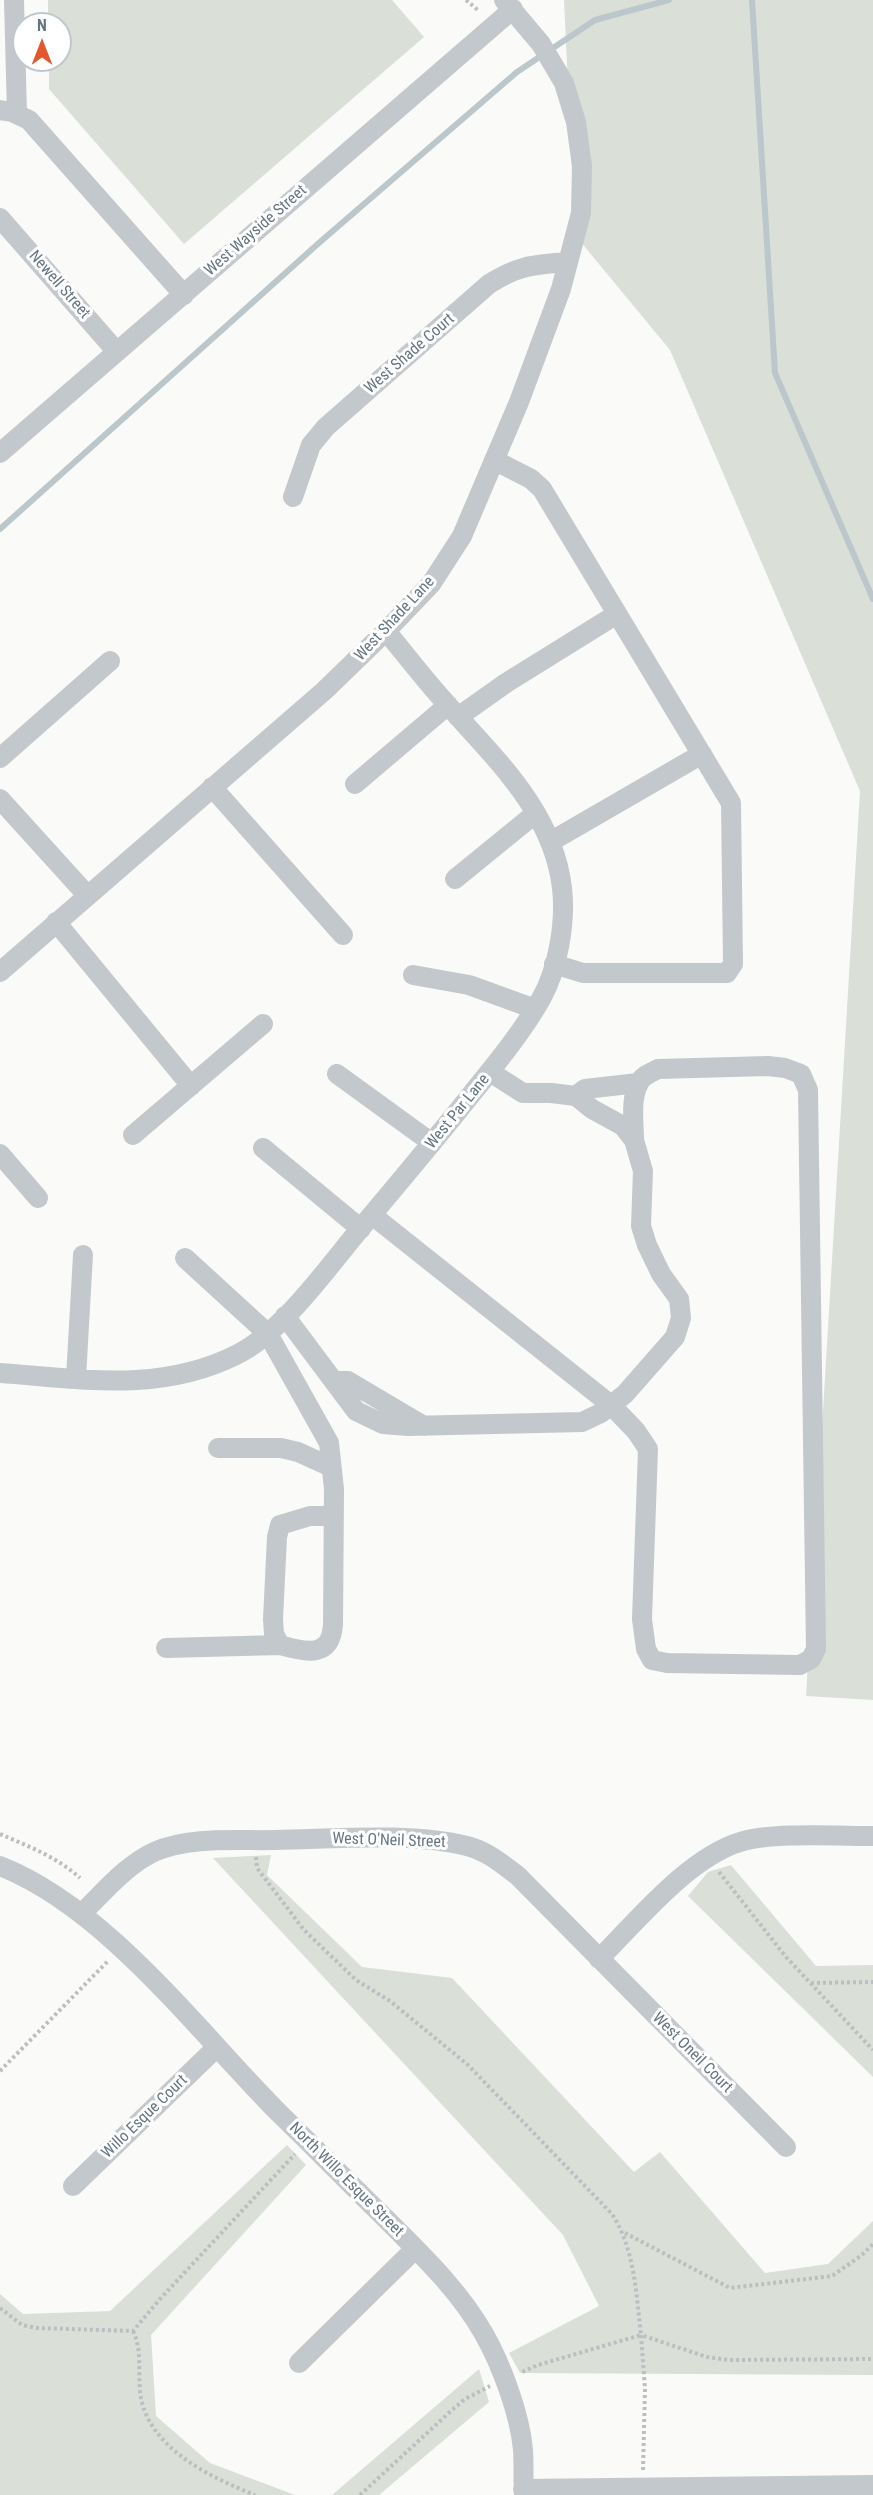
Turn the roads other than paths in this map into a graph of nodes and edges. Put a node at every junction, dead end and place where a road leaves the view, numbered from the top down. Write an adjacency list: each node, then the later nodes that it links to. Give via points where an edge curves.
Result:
1 (14, 0): 3 (street)
2 (508, 5): 5 (street, West Shade Lane, via 546,52 564,83 576,122 582,166 581,213); 6 (street, West Wayside Street)
3 (8, 112): 6 (street, via 29,120)
4 (0, 218): 7 (street, Newell Street)
5 (568, 262): 9 (street, West Shade Lane); 10 (street, West Shade Court, via 509,271 489,284 326,427 311,445)
6 (184, 295): 7 (street, West Wayside Street)
7 (117, 352): 8 (street, West Wayside Street)
8 (0, 453)
9 (494, 460): 11 (street, via 542,489); 12 (street, West Shade Lane, via 462,536 431,584)
10 (293, 497)
11 (617, 614): 14 (street); 15 (street)
12 (386, 631): 14 (street, West Par Lane); 18 (street, West Shade Lane, via 324,691)
13 (110, 661): 16 (street)
14 (453, 711): 17 (street); 20 (street, West Par Lane, via 514,780)
15 (702, 754): 21 (street); 26 (street, via 731,803 732,964 727,973 584,973)
16 (0, 758)
17 (354, 784)
18 (212, 787): 23 (street, West Shade Lane); 25 (street)
19 (0, 799): 23 (street)
20 (536, 813): 21 (street, West Par Lane); 22 (street)
21 (550, 842): 26 (street, West Par Lane, via 562,888 563,918)
22 (455, 879)
23 (87, 895): 24 (street, West Shade Lane)
24 (56, 922): 27 (street, West Shade Lane); 34 (street)
25 (343, 935)
26 (554, 964): 29 (street, West Par Lane)
27 (0, 972)
28 (413, 975): 29 (street, via 469,985)
29 (535, 1009): 31 (street, West Par Lane)
30 (263, 1024): 34 (street)
31 (490, 1072): 35 (street, via 523,1094); 38 (street, West Par Lane)
32 (337, 1074): 38 (street)
33 (638, 1083): 35 (street, via 585,1089); 37 (street); 49 (street, via 658,1069 768,1066 801,1074 808,1090 816,1649 811,1659 800,1665 652,1660 646,1649 642,1619 648,1449)
34 (191, 1086): 36 (street)
35 (576, 1096): 37 (street, via 623,1126)
36 (133, 1135)
37 (634, 1140): 49 (street, via 643,1171 641,1226 646,1245 679,1299 681,1318 675,1337)
38 (432, 1143): 42 (street, West Par Lane)
39 (263, 1148): 42 (street)
40 (0, 1154): 41 (street)
41 (38, 1198)
42 (366, 1222): 45 (street, West Par Lane); 49 (street)
43 (83, 1255): 48 (street)
44 (185, 1258): 46 (street)
45 (285, 1316): 46 (street, West Par Lane); 49 (street, via 356,1411 383,1424 582,1422)
46 (267, 1334): 48 (street, West Par Lane, via 239,1354 207,1368 168,1378 128,1382); 51 (street, via 329,1443)
47 (0, 1373): 48 (street, West Par Lane)
48 (76, 1378)
49 (611, 1405)
50 (218, 1448): 51 (street, via 281,1448)
51 (331, 1467): 52 (street)
52 (334, 1516): 53 (street, via 310,1516 280,1525 273,1619); 53 (street, via 332,1637 319,1650 295,1650)
53 (280, 1645): 54 (street)
54 (166, 1648)
55 (873, 1836): 58 (street, via 771,1837 740,1842 714,1853 692,1868)
56 (0, 1866): 57 (street, via 28,1877)
57 (81, 1914): 58 (street, West O'Neil Street, via 125,1872 153,1852 178,1844 415,1839 470,1847 491,1856 518,1876); 59 (street, North Willo Esque Street, via 136,1963)
58 (599, 1959): 60 (street, West Oneil Court)
59 (217, 2047): 61 (street, Willo Esque Court); 62 (street, North Willo Esque Street)
60 (786, 2147)
61 (73, 2186)
62 (415, 2248): 63 (street); 65 (street, North Willo Esque Street, via 460,2299 484,2334 505,2380 523,2447)
63 (299, 2363)
64 (873, 2485): 65 (street)
65 (524, 2492)

